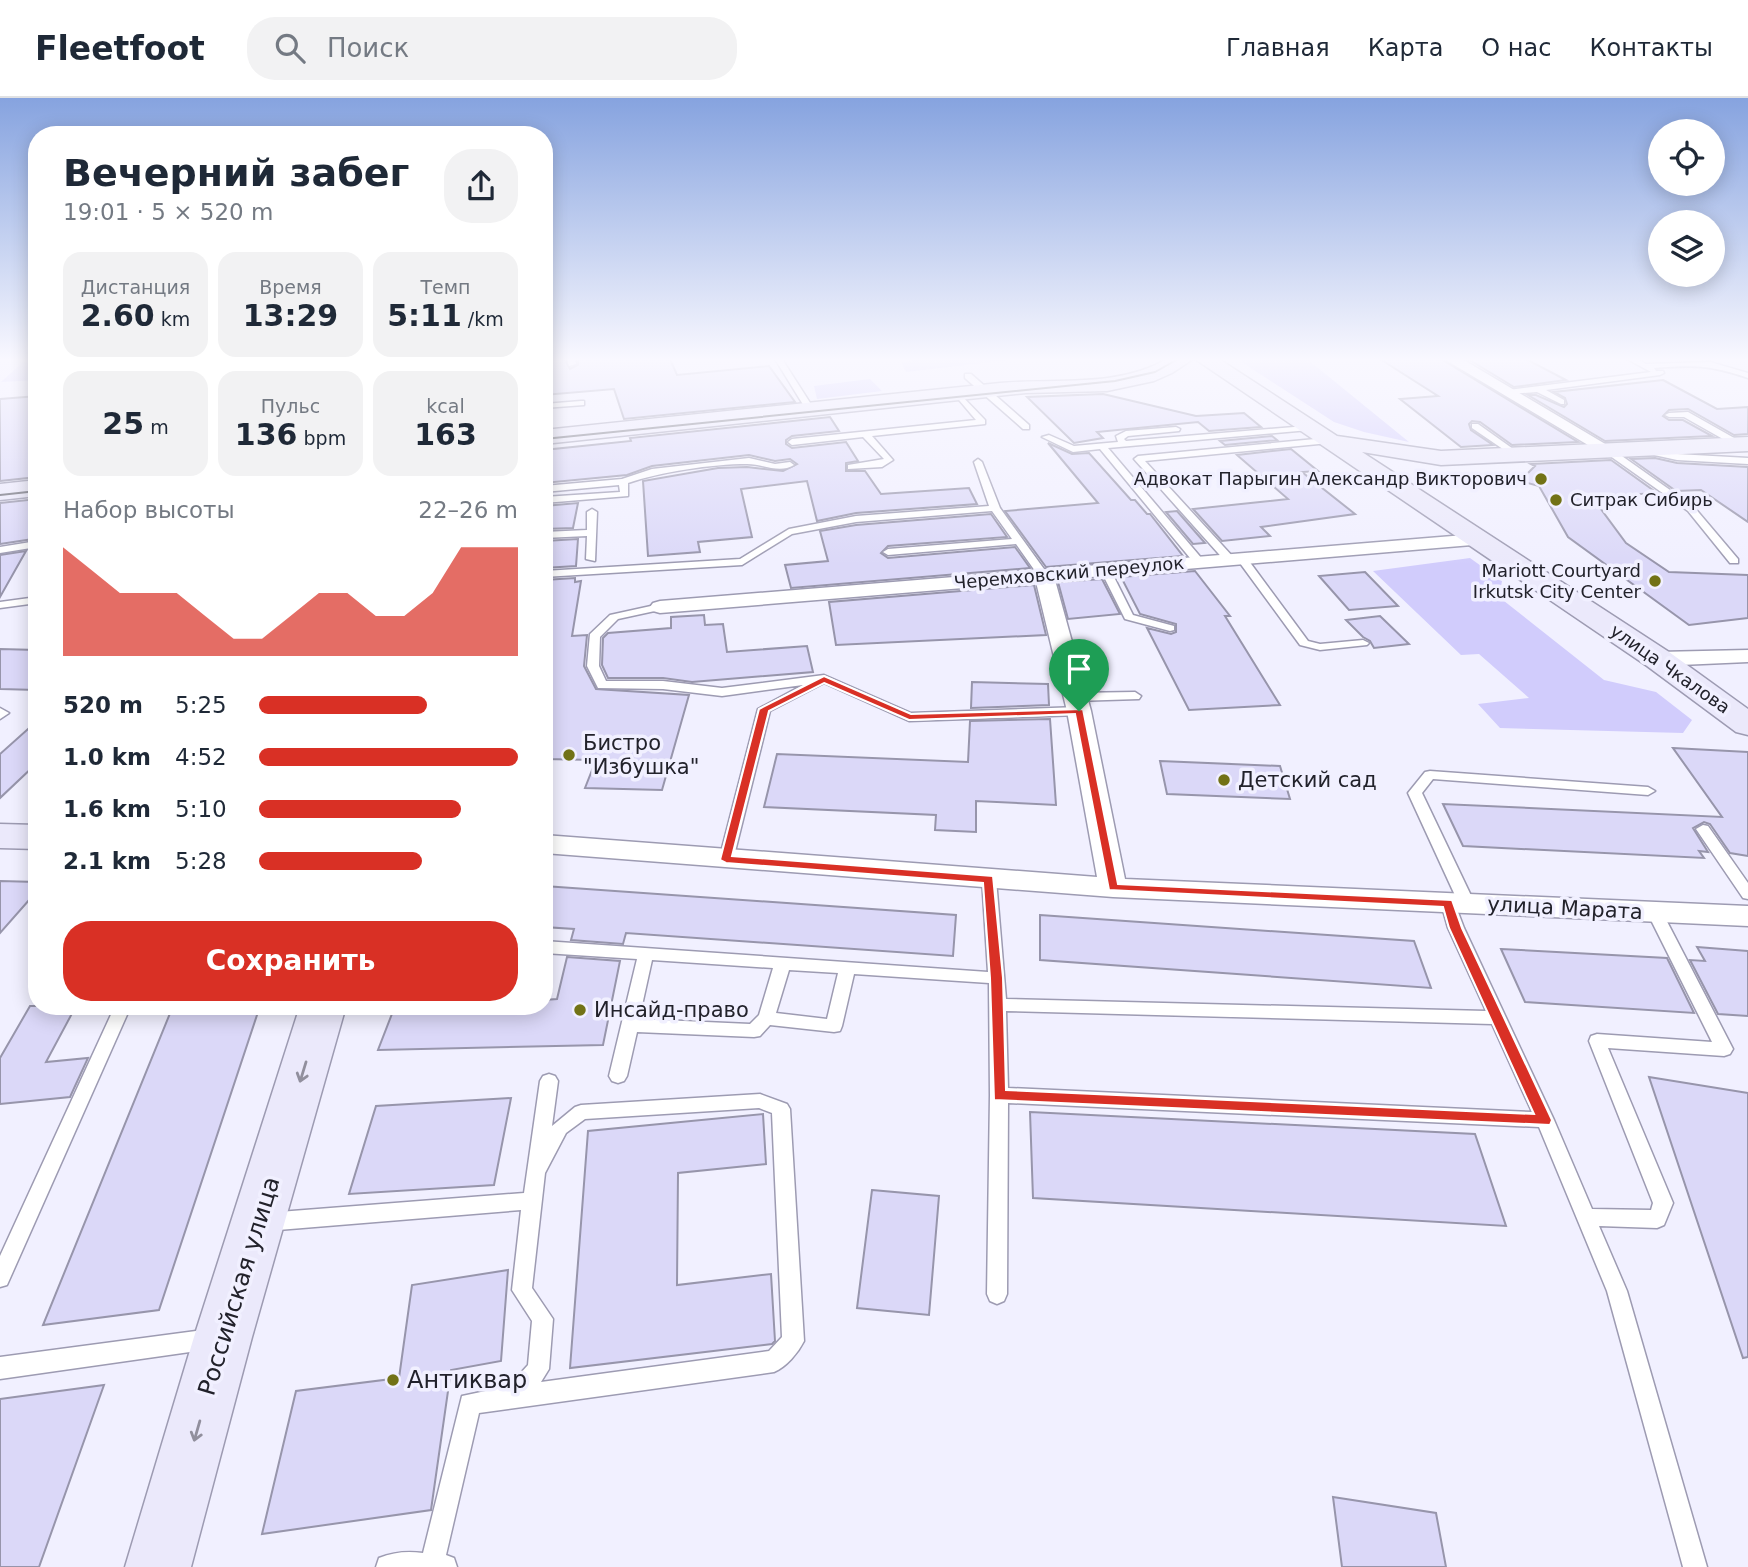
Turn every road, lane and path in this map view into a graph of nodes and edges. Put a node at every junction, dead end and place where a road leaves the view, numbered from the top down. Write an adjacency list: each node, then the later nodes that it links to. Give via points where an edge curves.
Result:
1 (627, 428): 9 (main road)
2 (928, 428): 8 (lane)
3 (1306, 428): 10 (main road, улица Чкалова)
4 (1477, 428): 17 (lane)
5 (1577, 428): 15 (street)
6 (1708, 428): 16 (lane)
7 (1176, 429): 13 (lane, via 1126,434 1119,438)
8 (865, 434): 12 (lane); 20 (lane, via 889,460)
9 (553, 435)
10 (1317, 435): 13 (lane); 17 (main road, via 1412,455); 30 (main road, улица Чкалова); 36 (lane, via 1138,459)
11 (1046, 437): 14 (lane, via 1073,449)
12 (792, 442)
13 (1125, 445): 14 (lane)
14 (1102, 446): 38 (lane)
15 (1621, 450): 16 (main road); 17 (main road); 37 (lane, via 1691,509)
16 (1745, 450)
17 (1519, 456)
18 (978, 462): 26 (lane)
19 (790, 465): 21 (lane, via 749,461 652,472)
20 (851, 467)
21 (623, 482): 22 (lane); 25 (lane, via 625,494)
22 (553, 488)
23 (28, 489): 24 (main road)
24 (0, 492)
25 (553, 499)
26 (995, 508): 31 (lane); 40 (lane, via 856,519 789,532 742,562)
27 (592, 512): 28 (lane)
28 (591, 533): 29 (lane); 35 (lane)
29 (553, 535)
30 (1478, 540): 36 (street, Черемховский переулок); 48 (main road, улица Чкалова)
31 (1018, 541): 34 (lane); 41 (lane)
32 (28, 545): 33 (lane)
33 (0, 550)
34 (888, 552)
35 (591, 559)
36 (1236, 559): 38 (street, Черемховский переулок); 46 (lane, via 1304,643 1320,647)
37 (1734, 561)
38 (1199, 562): 39 (street, Черемховский переулок)
39 (1107, 571): 41 (street, Черемховский переулок); 45 (lane, via 1129,617)
40 (553, 573)
41 (1044, 576): 44 (street, Черемховский переулок); 51 (street)
42 (28, 601): 43 (lane)
43 (0, 605)
44 (660, 607): 49 (lane, via 614,617 594,636 593,666 602,685 663,685 722,692)
45 (1170, 628)
46 (1363, 643)
47 (1748, 656): 48 (street)
48 (1658, 659): 52 (main road, улица Чкалова)
49 (824, 679): 51 (lane, via 909,717); 58 (lane, via 764,709)
50 (1135, 696): 51 (lane)
51 (1077, 704): 60 (street)
52 (1748, 725)
53 (1648, 791): 62 (lane, via 1430,775 1415,793)
54 (1703, 829): 61 (lane)
55 (0, 836): 56 (main road)
56 (28, 837)
57 (553, 845): 58 (street, улица Марата)
58 (726, 860): 59 (street, улица Марата)
59 (989, 879): 60 (street, улица Марата); 69 (lane)
60 (1113, 888): 62 (street, улица Марата)
61 (1748, 894)
62 (1457, 903): 63 (street, улица Марата); 73 (lane, via 1455,928)
63 (1655, 912): 64 (street, улица Марата); 82 (lane, via 1724,1049 1597,1041 1663,1203 1657,1219)
64 (1748, 916)
65 (553, 948): 66 (lane)
66 (646, 954): 67 (lane); 75 (lane)
67 (783, 963): 68 (lane); 74 (lane)
68 (847, 968): 69 (lane); 74 (lane, via 834,1026)
69 (997, 978): 70 (lane)
70 (998, 1005): 73 (lane); 78 (lane)
71 (119, 1015): 84 (lane)
72 (320, 1015): 83 (main road, Российская улица, one-way to 83)
73 (1497, 1017): 79 (lane)
74 (766, 1018): 75 (lane, via 754,1031)
75 (631, 1025): 76 (lane)
76 (618, 1076)
77 (549, 1081): 80 (lane)
78 (999, 1096): 79 (lane); 85 (lane)
79 (1545, 1120): 82 (lane)
80 (535, 1174): 81 (lane); 88 (lane, via 560,1128 581,1112 760,1101 781,1109 793,1341 774,1361)
81 (532, 1200): 83 (lane); 88 (lane, via 522,1290 544,1319 538,1369)
82 (1586, 1217): 92 (lane, via 1617,1291)
83 (258, 1223): 86 (main road, Российская улица)
84 (0, 1278)
85 (997, 1294)
86 (223, 1337): 87 (lane); 91 (main road, Российская улица, one-way to 91)
87 (0, 1368)
88 (514, 1396): 90 (lane, via 470,1404)
89 (399, 1566): 90 (lane)
90 (439, 1566)
91 (158, 1567)
92 (1695, 1567)

